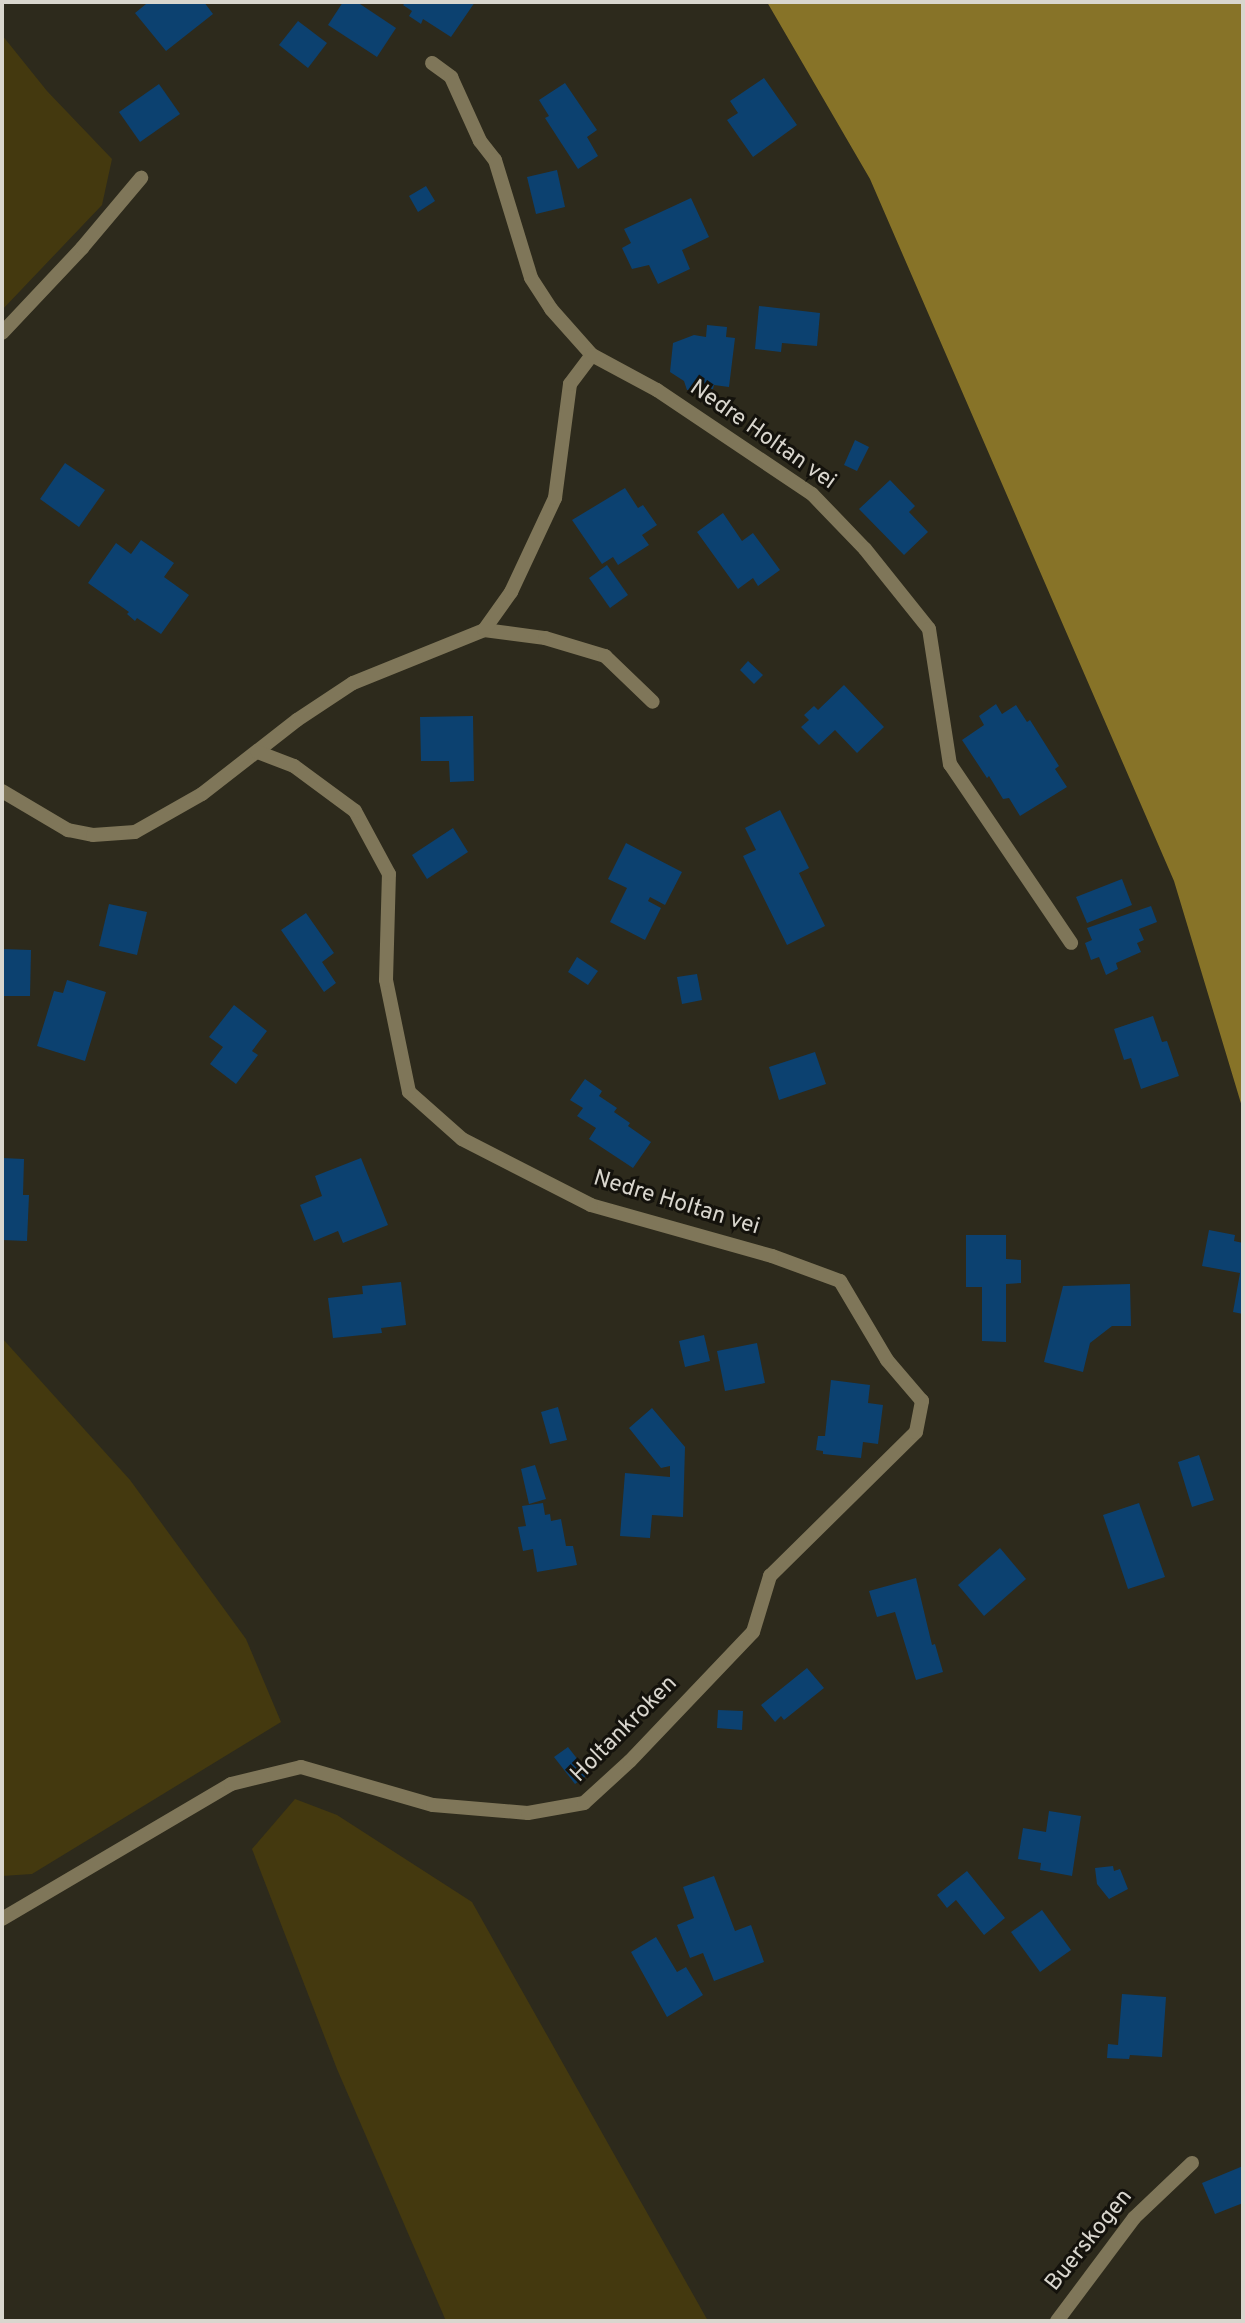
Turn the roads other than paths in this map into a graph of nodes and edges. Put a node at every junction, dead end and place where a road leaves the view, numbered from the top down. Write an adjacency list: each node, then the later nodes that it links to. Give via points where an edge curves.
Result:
1 (432, 63): 4 (street, Nedre Holtan vei, via 451,78 480,141 495,160 531,278 551,309)
2 (141, 178): 3 (street)
3 (2, 333)
4 (592, 355): 5 (street, via 570,384 555,498 511,592); 9 (street, Nedre Holtan vei, via 657,390 811,494 865,549 929,629 950,764)
5 (484, 630): 6 (street, via 545,638 605,656); 7 (street, via 353,683)
6 (653, 702)
7 (258, 752): 8 (street, via 202,794 135,832 93,835 68,830); 10 (street, Nedre Holtan vei, via 294,766 355,811 388,874 386,980 408,1092 462,1139 591,1205 772,1256 840,1281 887,1360)
8 (2, 791)
9 (1072, 943)
10 (922, 1401): 11 (street, Holtankroken, via 916,1433 770,1576 753,1632 584,1803 528,1814 433,1805 301,1767 231,1784)
11 (2, 1919)
12 (1192, 2163): 13 (street, Buerskogen, via 1134,2218)
13 (1057, 2321)

